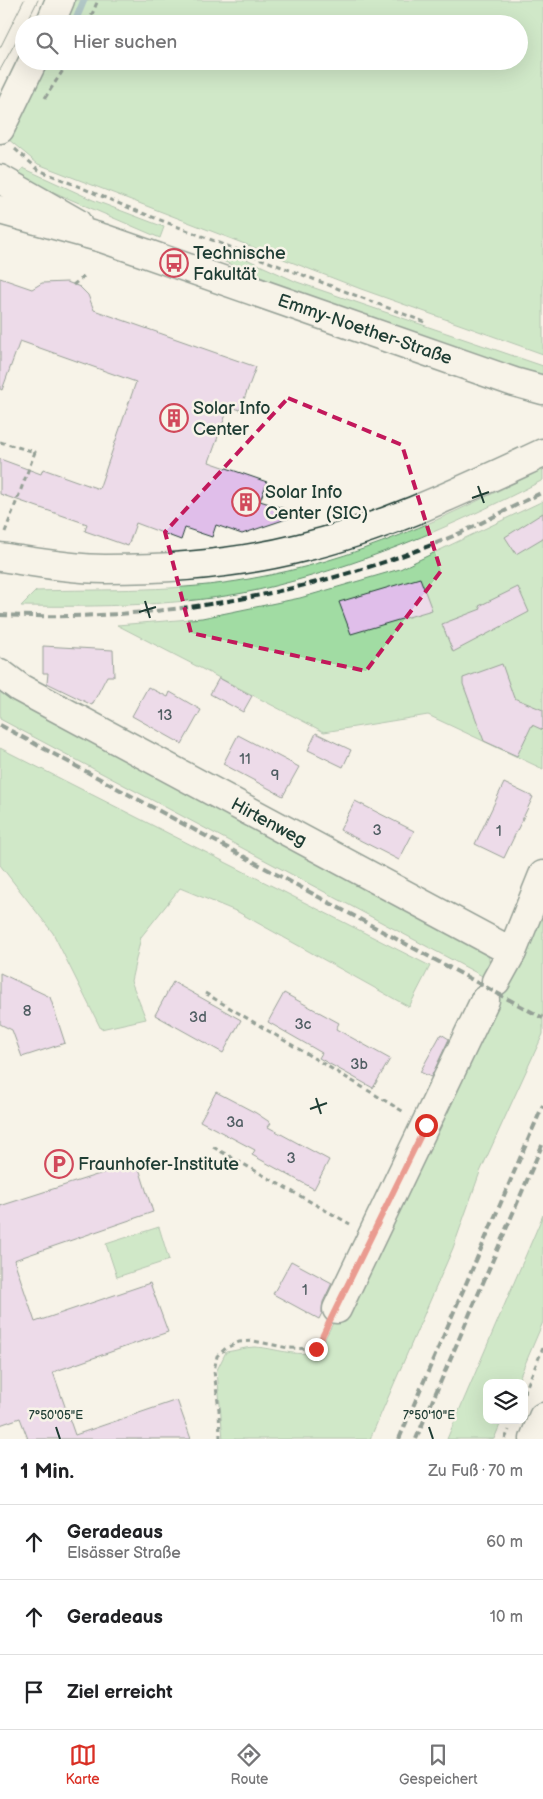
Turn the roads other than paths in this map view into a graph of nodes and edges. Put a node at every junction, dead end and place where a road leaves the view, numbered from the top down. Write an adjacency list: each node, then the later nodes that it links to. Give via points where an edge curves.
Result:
1 (60, 0): 2 (street)
2 (54, 15)
3 (30, 70): 4 (street)
4 (0, 129)
5 (0, 179): 7 (street, Emmy-Noether-Straße)
6 (0, 210): 7 (street, Emmy-Noether-Straße)
7 (102, 238): 8 (street, Emmy-Noether-Straße)
8 (543, 390)
9 (543, 453): 10 (street, via 376,526 300,548 204,566 104,569)
10 (2, 546)
11 (0, 673): 13 (street, Hirtenweg, via 20,688)
12 (543, 875): 13 (street)
13 (512, 952): 14 (street, via 490,990)
14 (337, 1309)

